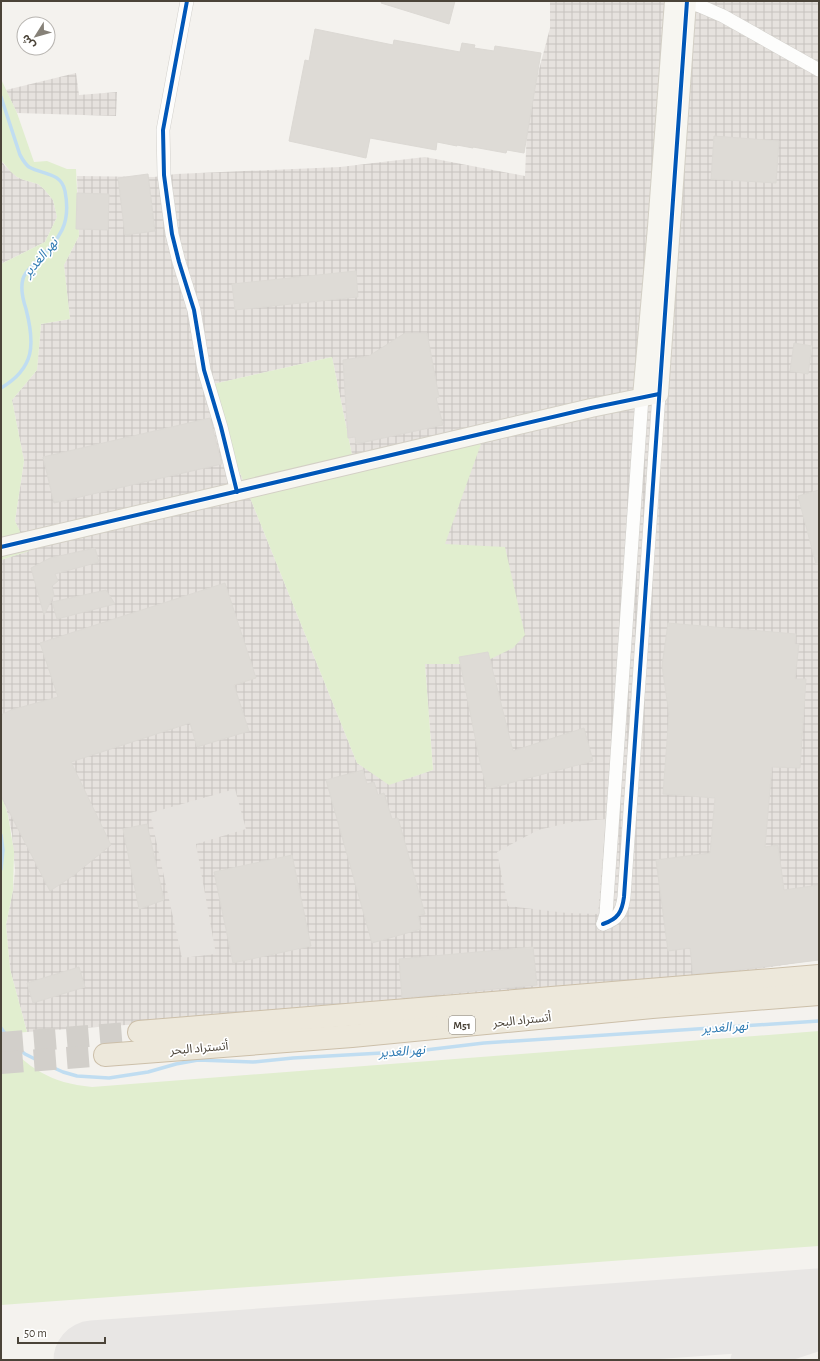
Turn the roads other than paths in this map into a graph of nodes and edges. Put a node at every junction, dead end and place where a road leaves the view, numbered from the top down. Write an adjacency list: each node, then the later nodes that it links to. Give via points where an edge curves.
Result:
1 (187, 1): 5 (street, via 163,130 164,175 172,234 194,310 204,370)
2 (683, 1): 3 (street, via 723,16); 4 (street, via 657,227)
3 (819, 70)
4 (650, 396): 5 (street); 7 (street); 8 (street)
5 (237, 492): 6 (street)
6 (1, 547)
7 (628, 607): 8 (street); 9 (street)
8 (644, 609): 10 (street)
9 (614, 795): 10 (street); 11 (street)
10 (631, 797): 12 (street)
11 (613, 819): 12 (street); 12 (street, via 606,914 603,924 616,917 622,910)
12 (629, 822)
13 (819, 976): 15 (highway, أتستراد البحر / M51)
14 (819, 994): 16 (highway, أتستراد البحر / M51, via 652,1007 352,1036)
15 (139, 1032)
16 (105, 1055)

